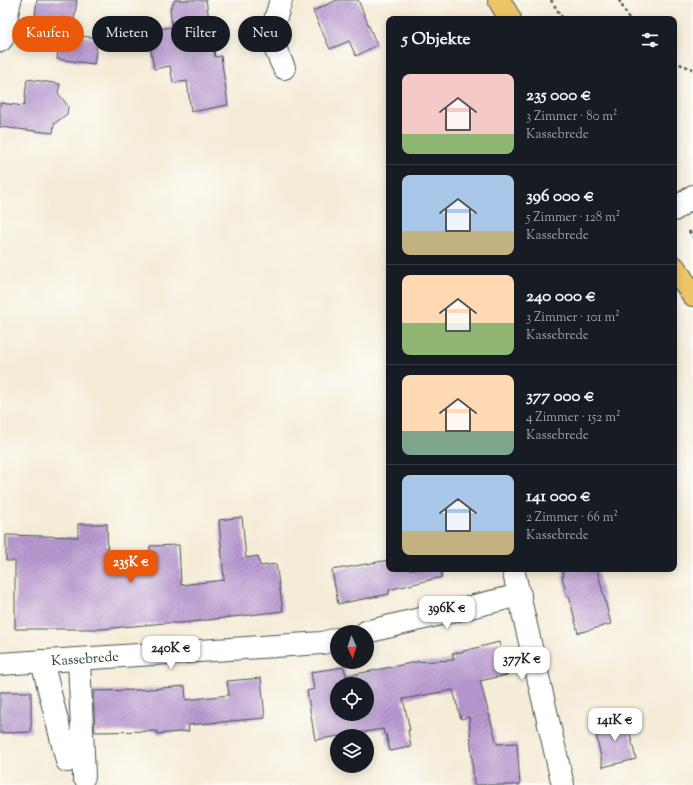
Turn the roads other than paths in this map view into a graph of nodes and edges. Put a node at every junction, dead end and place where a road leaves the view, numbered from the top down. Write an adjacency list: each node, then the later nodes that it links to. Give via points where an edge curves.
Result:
1 (10, 0): 5 (street)
2 (281, 0): 6 (street, via 270,37)
3 (499, 0): 4 (main road)
4 (508, 16)
5 (0, 41)
6 (284, 68)
7 (693, 196): 8 (street)
8 (677, 208)
9 (677, 271): 10 (main road)
10 (693, 295)
11 (514, 572): 12 (street)
12 (520, 595): 13 (street); 20 (street)
13 (374, 630)
14 (330, 641): 15 (street, Kassebrede)
15 (80, 659): 16 (street, Kassebrede); 19 (street)
16 (42, 661): 17 (street, Kassebrede); 18 (street)
17 (0, 664)
18 (67, 761)
19 (84, 777)
20 (563, 785)

